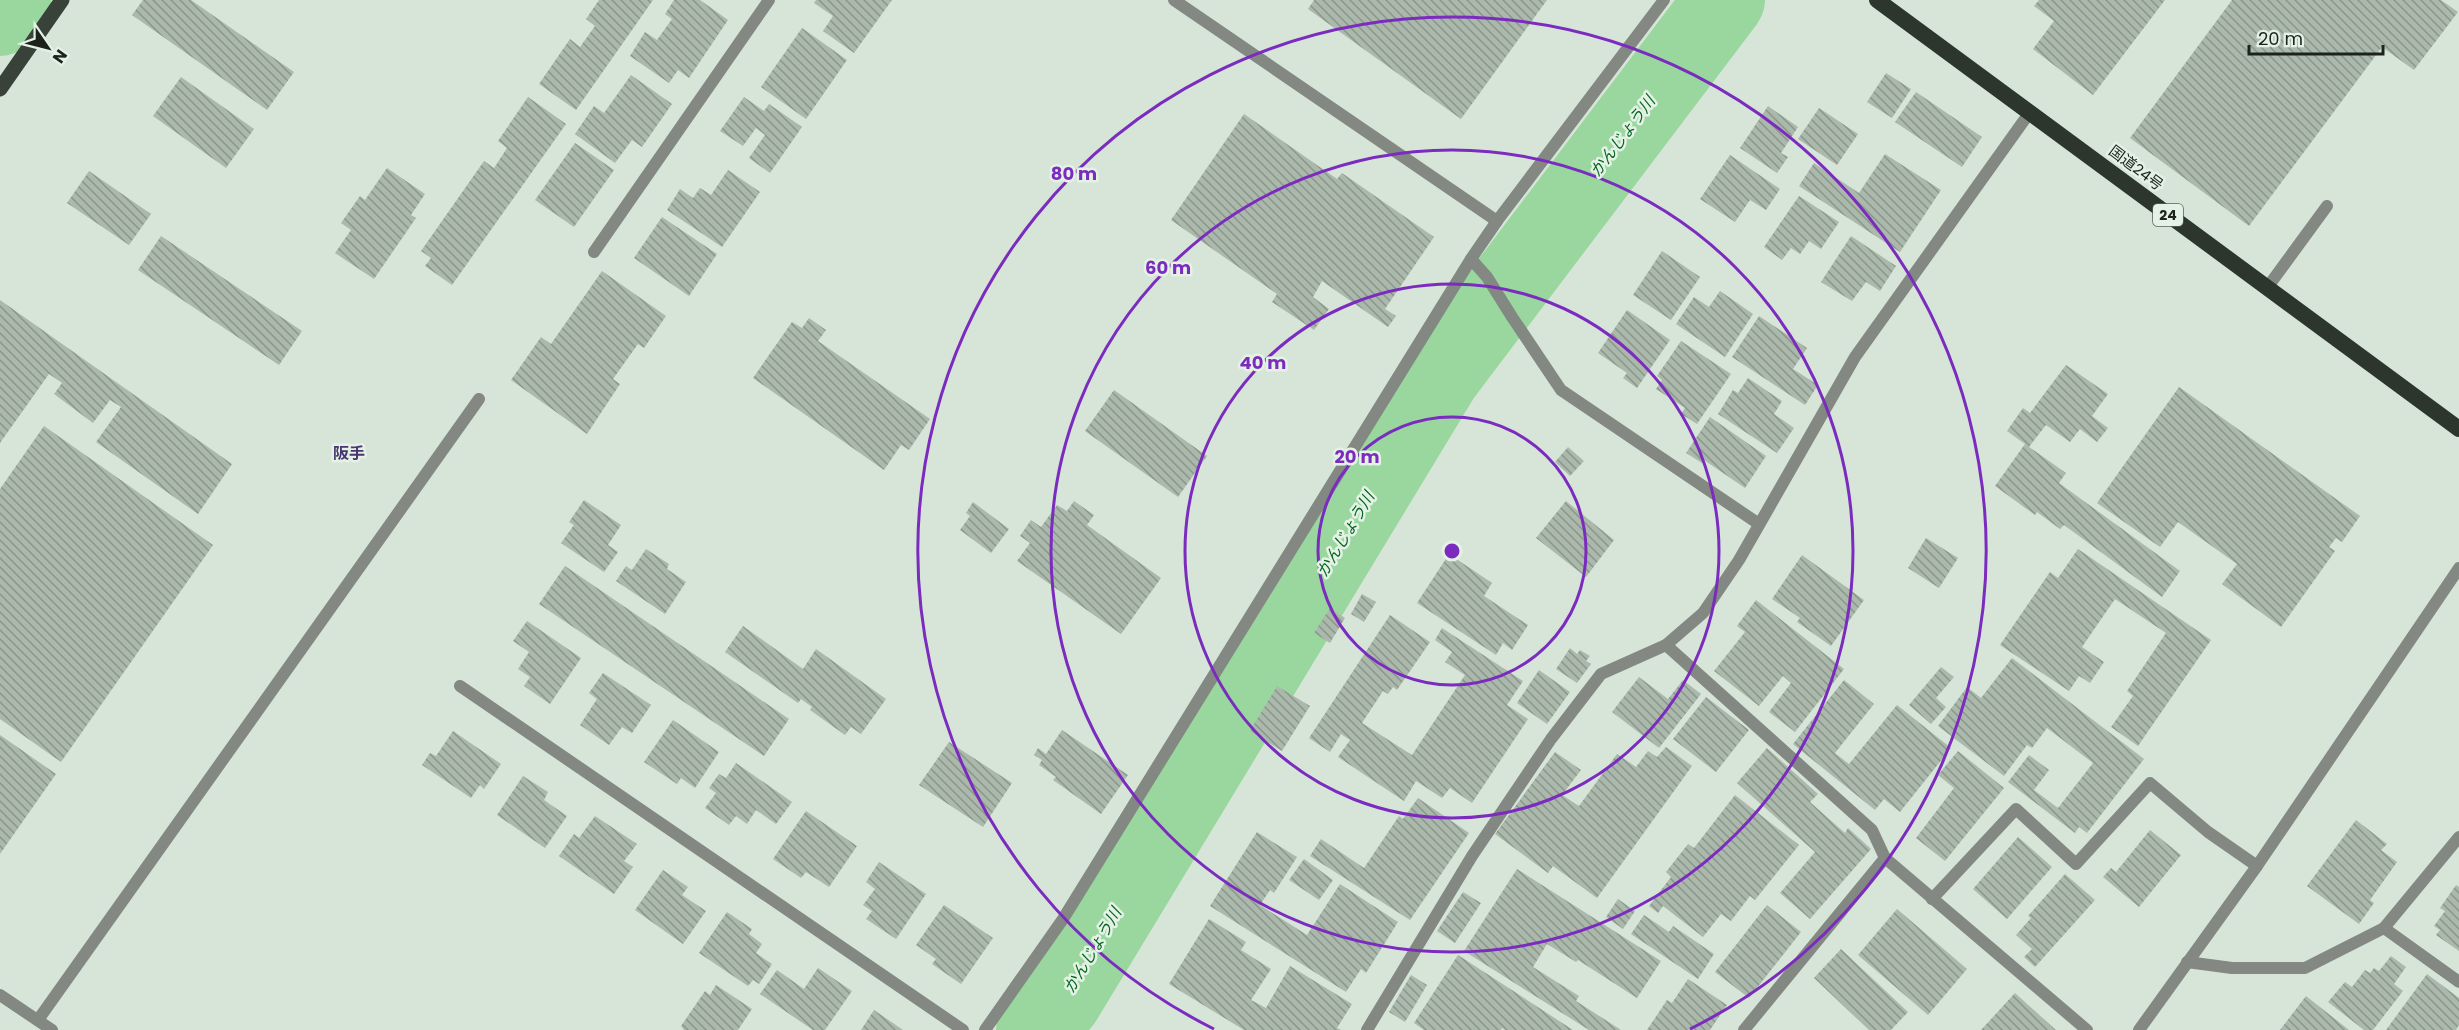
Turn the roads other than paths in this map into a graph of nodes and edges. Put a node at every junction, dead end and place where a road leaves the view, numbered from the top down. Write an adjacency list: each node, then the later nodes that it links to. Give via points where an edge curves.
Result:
1 (63, 0): 6 (main road)
2 (769, 0): 10 (street)
3 (1174, 0): 9 (street)
4 (1664, 0): 9 (street)
5 (1877, 0): 7 (highway, 国道24号 / 24)
6 (0, 87)
7 (2030, 112): 12 (highway, 国道24号 / 24); 15 (street, via 1855,357)
8 (2327, 206): 12 (street)
9 (1497, 220): 11 (street)
10 (594, 252)
11 (1471, 259): 15 (street, via 1561,390); 30 (street, via 1063,919)
12 (2267, 288): 14 (highway, 国道24号 / 24)
13 (479, 399): 27 (street)
14 (2459, 429)
15 (1759, 524): 17 (street, via 1703,613)
16 (2459, 568): 21 (street)
17 (1666, 645): 20 (street, via 1872,830); 31 (street, via 1601,674 1594,683 1472,856)
18 (460, 686): 29 (street)
19 (2459, 837): 23 (street)
20 (1885, 858): 22 (street); 32 (street)
21 (2257, 866): 22 (street, via 2150,783 2076,864 2016,809); 24 (street)
22 (1932, 899): 33 (street)
23 (2384, 928): 24 (street, via 2305,968 2232,968); 25 (street)
24 (2187, 963): 34 (street)
25 (2459, 982)
26 (0, 995): 27 (street)
27 (38, 1020): 28 (street)
28 (52, 1030)
29 (963, 1030)
30 (985, 1030)
31 (1367, 1030)
32 (1744, 1030)
33 (2087, 1030)
34 (2139, 1030)

